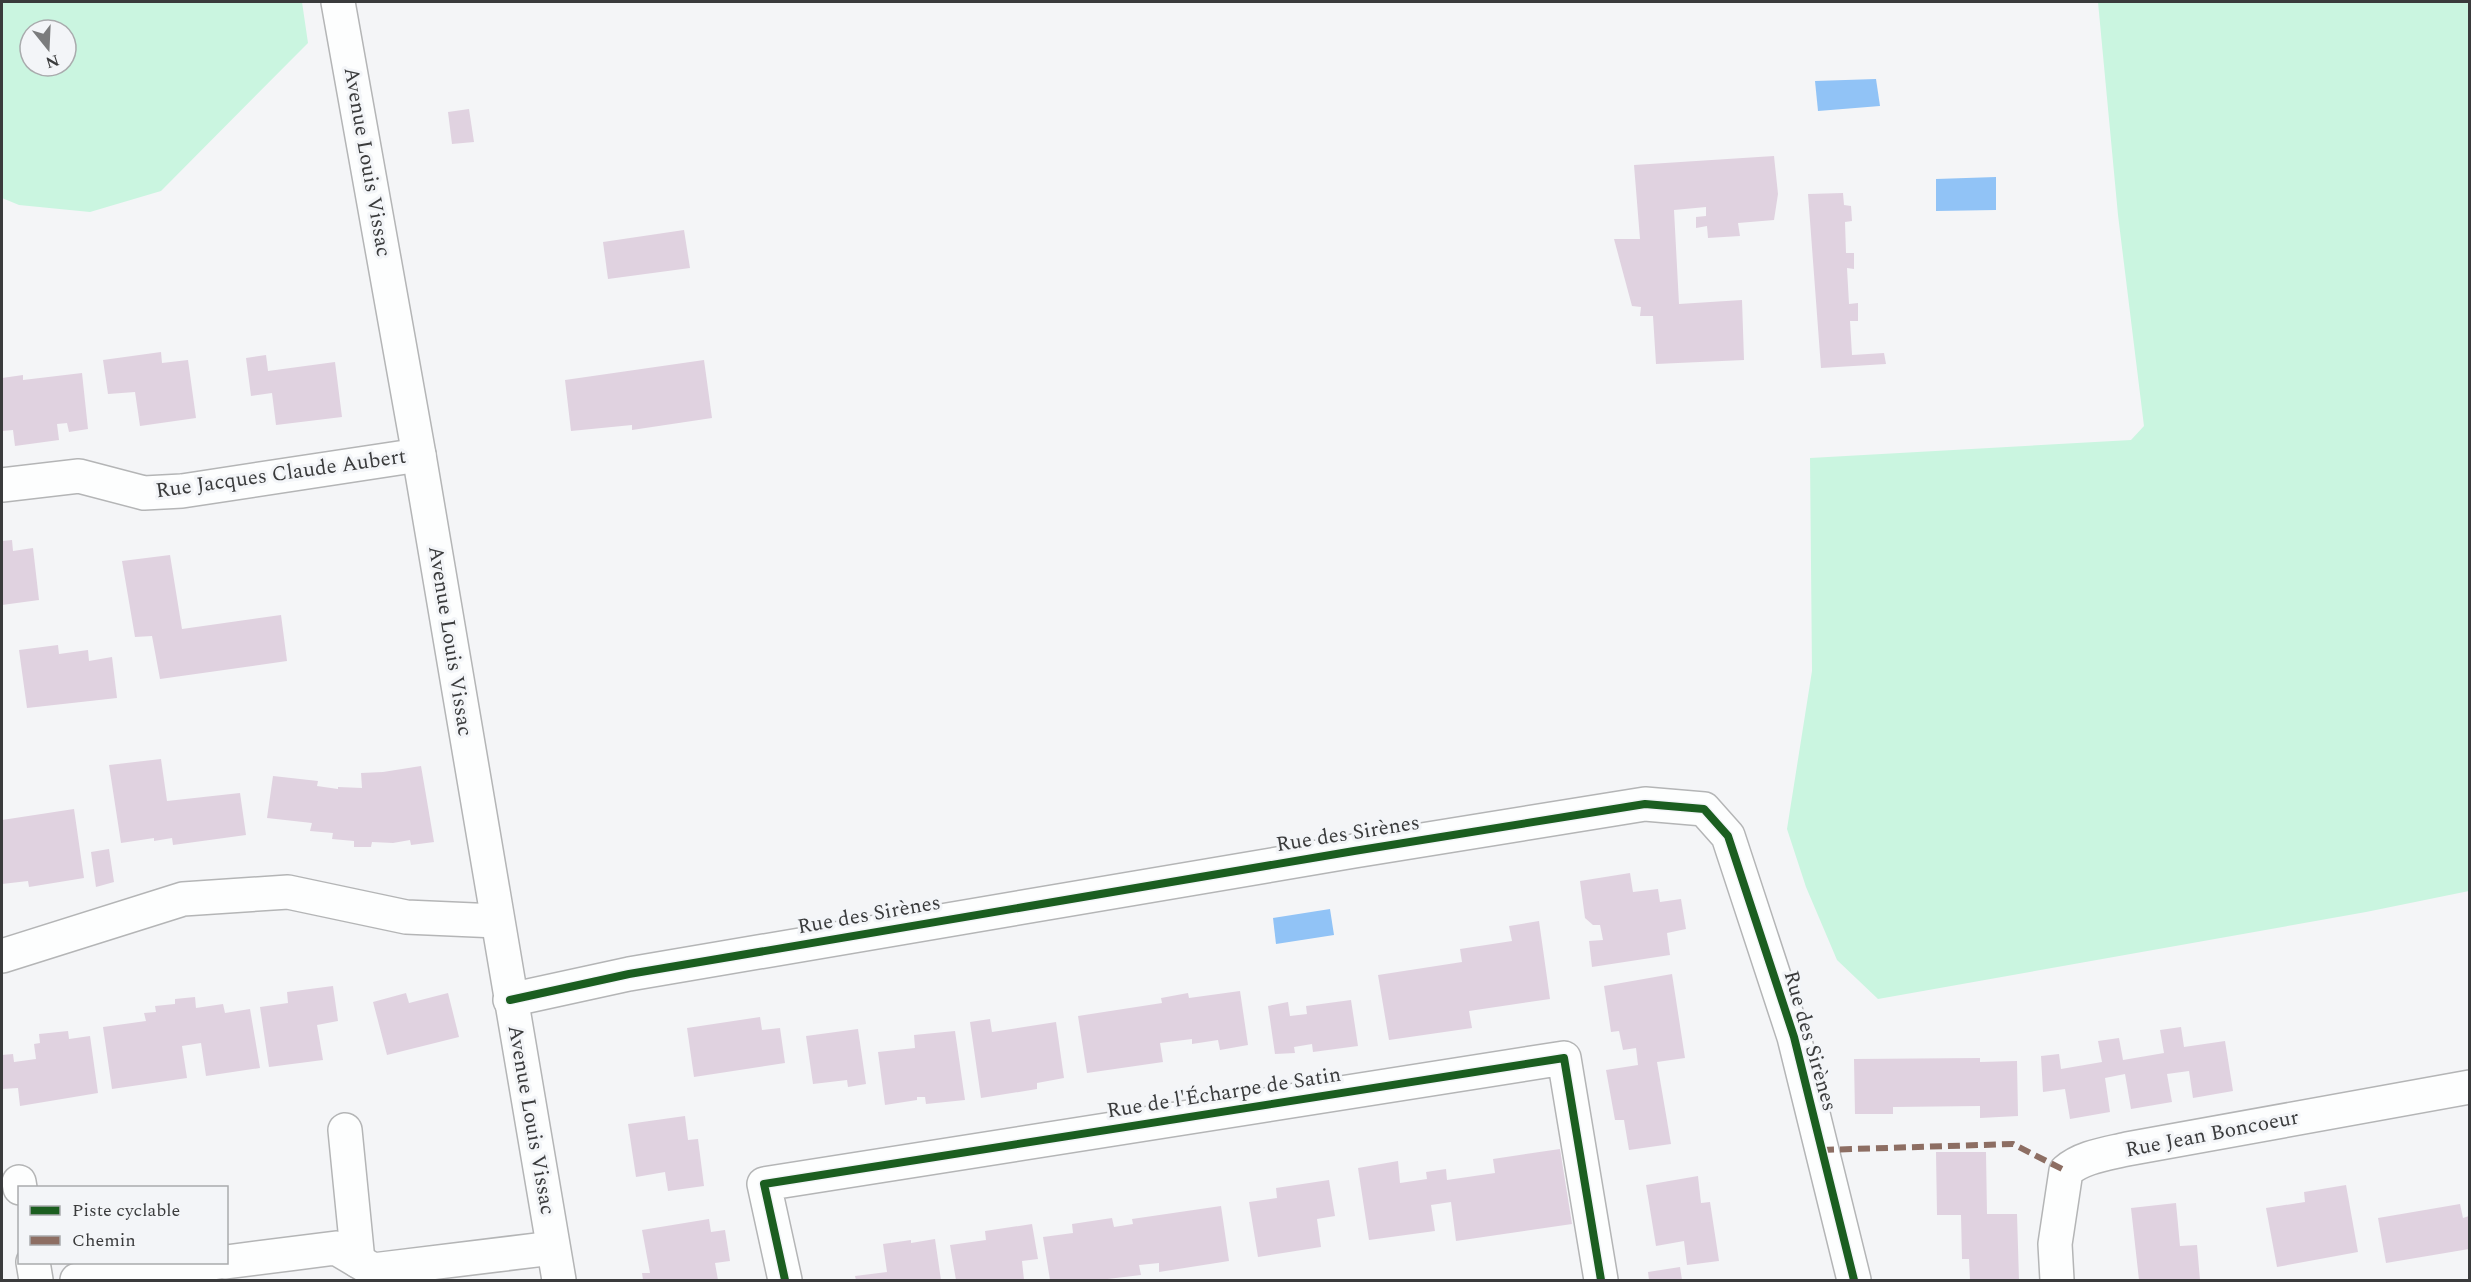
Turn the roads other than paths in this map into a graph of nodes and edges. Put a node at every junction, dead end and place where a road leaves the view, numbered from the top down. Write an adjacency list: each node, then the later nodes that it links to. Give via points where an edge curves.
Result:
1 (338, 2): 2 (street, Avenue Louis Vissac)
2 (419, 455): 3 (street, Rue Jacques Claude Aubert, via 182,491 144,493 80,476); 4 (street, Avenue Louis Vissac)
3 (2, 485)
4 (496, 921): 5 (street, via 406,917 276,892 183,900); 6 (street, Avenue Louis Vissac)
5 (2, 956)
6 (510, 1000): 9 (street, Avenue Louis Vissac); 19 (street, Rue des Sirènes, via 629,974 1645,804 1704,809 1728,836 1794,1037)
7 (2469, 1087): 20 (street, Rue Jean Boncoeur, via 2127,1149 2071,1166 2066,1171 2055,1244)
8 (345, 1130): 10 (street)
9 (553, 1248): 10 (street, via 373,1270); 16 (street, Avenue Louis Vissac)
10 (358, 1261): 11 (street, via 336,1248)
11 (228, 1262)
12 (33, 1264): 14 (street)
13 (212, 1264): 15 (street)
14 (36, 1281)
15 (77, 1281)
16 (559, 1281)
17 (785, 1281): 18 (street, Rue de l'Écharpe de Satin, via 764,1184 1564,1058)
18 (1601, 1281)
19 (1854, 1281)
20 (2057, 1281)

